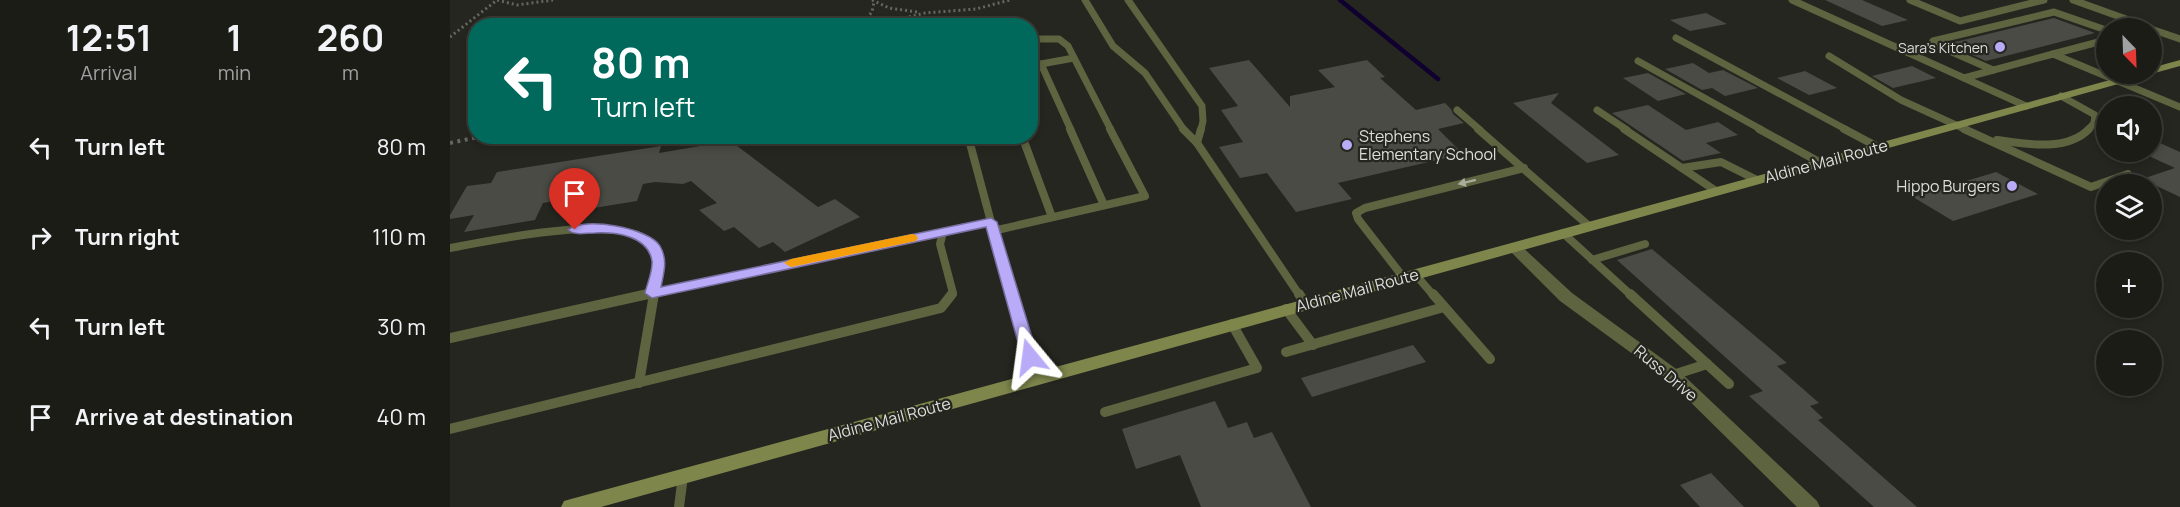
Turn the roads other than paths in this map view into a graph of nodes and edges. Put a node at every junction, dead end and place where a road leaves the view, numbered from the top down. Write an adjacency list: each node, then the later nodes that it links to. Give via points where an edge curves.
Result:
1 (1085, 0): 34 (lane, via 1113,46 1145,73 1187,135)
2 (1128, 0): 34 (lane, via 1202,106)
3 (1792, 0): 24 (lane)
4 (1910, 0): 5 (lane, via 1960,21)
5 (2044, 0)
6 (2073, 0): 7 (lane)
7 (2123, 18)
8 (2096, 27): 22 (lane, via 2054,12 1933,40 1936,45)
9 (2162, 32): 12 (lane)
10 (1676, 38): 37 (lane)
11 (1038, 39): 16 (lane, via 1059,39)
12 (2180, 39)
13 (2096, 43): 14 (lane)
14 (2053, 54): 22 (lane); 23 (lane)
15 (1829, 56): 32 (lane, via 1901,100)
16 (1074, 58): 19 (lane); 44 (lane, via 1145,196)
17 (1638, 61): 38 (lane)
18 (2180, 63): 21 (main road)
19 (1041, 64): 20 (lane); 44 (lane)
20 (1038, 65)
21 (2162, 68)
22 (1993, 70): 24 (lane)
23 (2096, 72)
24 (1964, 78): 28 (lane)
25 (2107, 84): 27 (main road, Aldine Mail Route)
26 (2125, 84): 29 (lane)
27 (2061, 96): 28 (main road, Aldine Mail Route); 33 (lane, via 2095,115 2094,123 2081,136 2043,143)
28 (2026, 106): 32 (main road, Aldine Mail Route)
29 (2180, 106)
30 (1457, 110): 39 (lane)
31 (1597, 110): 40 (lane)
32 (1959, 125): 33 (lane); 37 (main road, Aldine Mail Route)
33 (1990, 140): 42 (lane, via 2091,187)
34 (1197, 143): 56 (lane)
35 (970, 144): 46 (lane)
36 (1025, 144): 45 (lane)
37 (1878, 147): 38 (main road, Aldine Mail Route)
38 (1821, 163): 41 (main road, Aldine Mail Route)
39 (1524, 168): 47 (lane); 54 (lane, one-way to 54, via 1365,207 1356,213)
40 (1682, 168): 41 (lane, via 1718,159); 43 (lane)
41 (1757, 180): 43 (main road, Aldine Mail Route)
42 (2096, 185)
43 (1716, 192): 47 (main road, Aldine Mail Route)
44 (1104, 205): 45 (lane)
45 (1052, 217): 46 (lane)
46 (992, 226): 48 (lane); 66 (lane)
47 (1589, 226): 49 (main road, Aldine Mail Route)
48 (943, 232): 55 (lane); 67 (lane, via 940,243 953,293 941,308)
49 (1563, 233): 51 (main road, Aldine Mail Route); 53 (lane)
50 (1645, 244): 53 (lane)
51 (1515, 246): 54 (main road, Aldine Mail Route); 65 (street, Russ Drive, via 1566,297)
52 (450, 248): 55 (lane, via 559,231 608,228 639,235 653,246 659,263)
53 (1592, 260): 64 (lane)
54 (1409, 275): 56 (main road, Aldine Mail Route); 57 (lane)
55 (652, 293): 60 (lane); 67 (lane)
56 (1305, 303): 58 (main road, Aldine Mail Route)
57 (1444, 307): 61 (lane); 63 (lane)
58 (1286, 309): 59 (main road, Aldine Mail Route); 61 (lane)
59 (1232, 324): 66 (main road, Aldine Mail Route); 69 (lane, via 1257,368)
60 (450, 338)
61 (1313, 345): 62 (lane)
62 (1286, 352)
63 (1490, 359)
64 (1707, 364): 65 (lane); 68 (lane)
65 (1673, 375): 74 (street, Russ Drive)
66 (1036, 378): 71 (main road, Aldine Mail Route)
67 (639, 383): 70 (lane)
68 (1729, 384)
69 (1105, 412)
70 (450, 429)
71 (683, 476): 72 (main road, Aldine Mail Route); 73 (lane)
72 (571, 507)
73 (679, 507)
74 (1810, 507)

